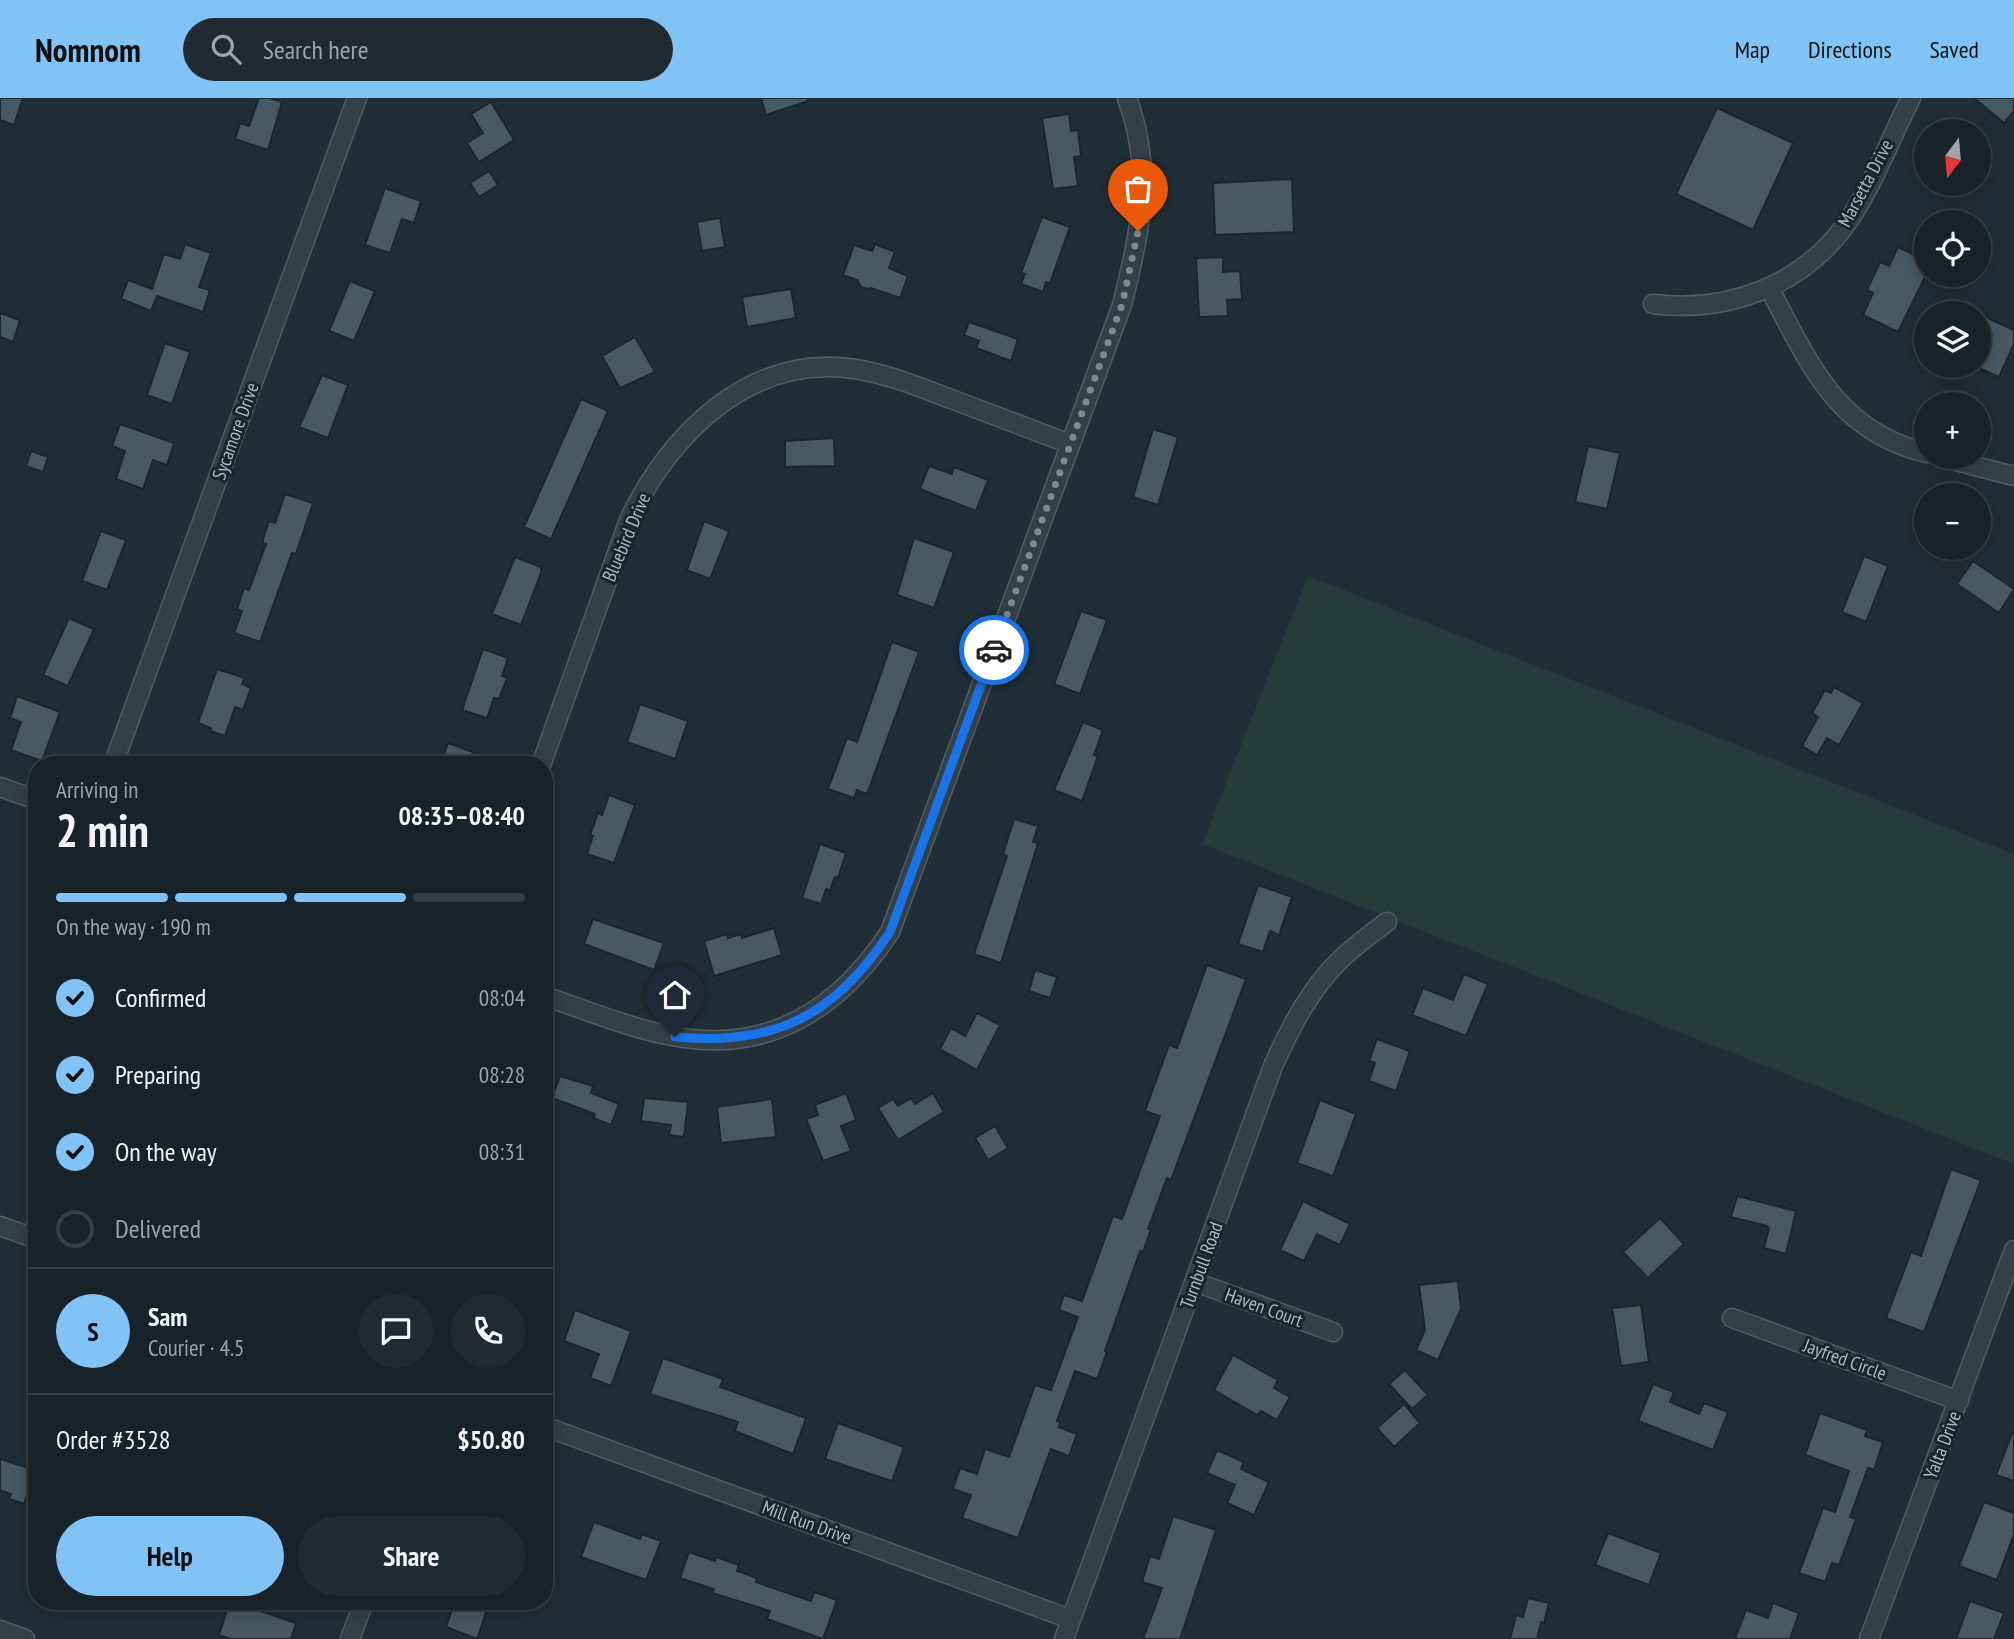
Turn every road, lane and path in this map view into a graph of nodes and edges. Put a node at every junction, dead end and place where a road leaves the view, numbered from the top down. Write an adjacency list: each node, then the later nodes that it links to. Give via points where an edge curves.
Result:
1 (357, 98): 10 (street, Sycamore Drive)
2 (1127, 98): 6 (street, via 1144,178 1134,257 1122,305)
3 (1911, 98): 4 (street, Marsetta Drive, via 1844,226 1809,263)
4 (1769, 288): 5 (street, Marsetta Drive, via 1714,304); 7 (street, via 1818,377 1846,411 1887,441)
5 (1653, 304)
6 (1070, 444): 11 (street, Bluebird Drive, via 898,379 853,369 822,366 790,371 737,392 696,423 640,497); 15 (street, via 890,932 847,986 793,1024 764,1033 704,1040 648,1031)
7 (1914, 449)
8 (1991, 469): 9 (street)
9 (2014, 476)
10 (116, 756)
11 (544, 756)
12 (0, 787): 13 (street)
13 (28, 797)
14 (1387, 922): 19 (street, Turnbull Road, via 1334,966 1285,1038)
15 (553, 999)
16 (0, 1226): 17 (street)
17 (28, 1236)
18 (2014, 1251): 22 (street, Yalta Drive)
19 (1195, 1282): 21 (street, Haven Court); 25 (street, Turnbull Road)
20 (1732, 1318): 22 (street, Jayfred Circle)
21 (1333, 1332)
22 (1959, 1401): 30 (street, Yalta Drive)
23 (553, 1429): 25 (street, Mill Run Drive)
24 (361, 1610): 28 (street)
25 (1070, 1619): 29 (street, Turnbull Road)
26 (0, 1630): 27 (street)
27 (25, 1639)
28 (350, 1639)
29 (1064, 1639)
30 (1868, 1639)

